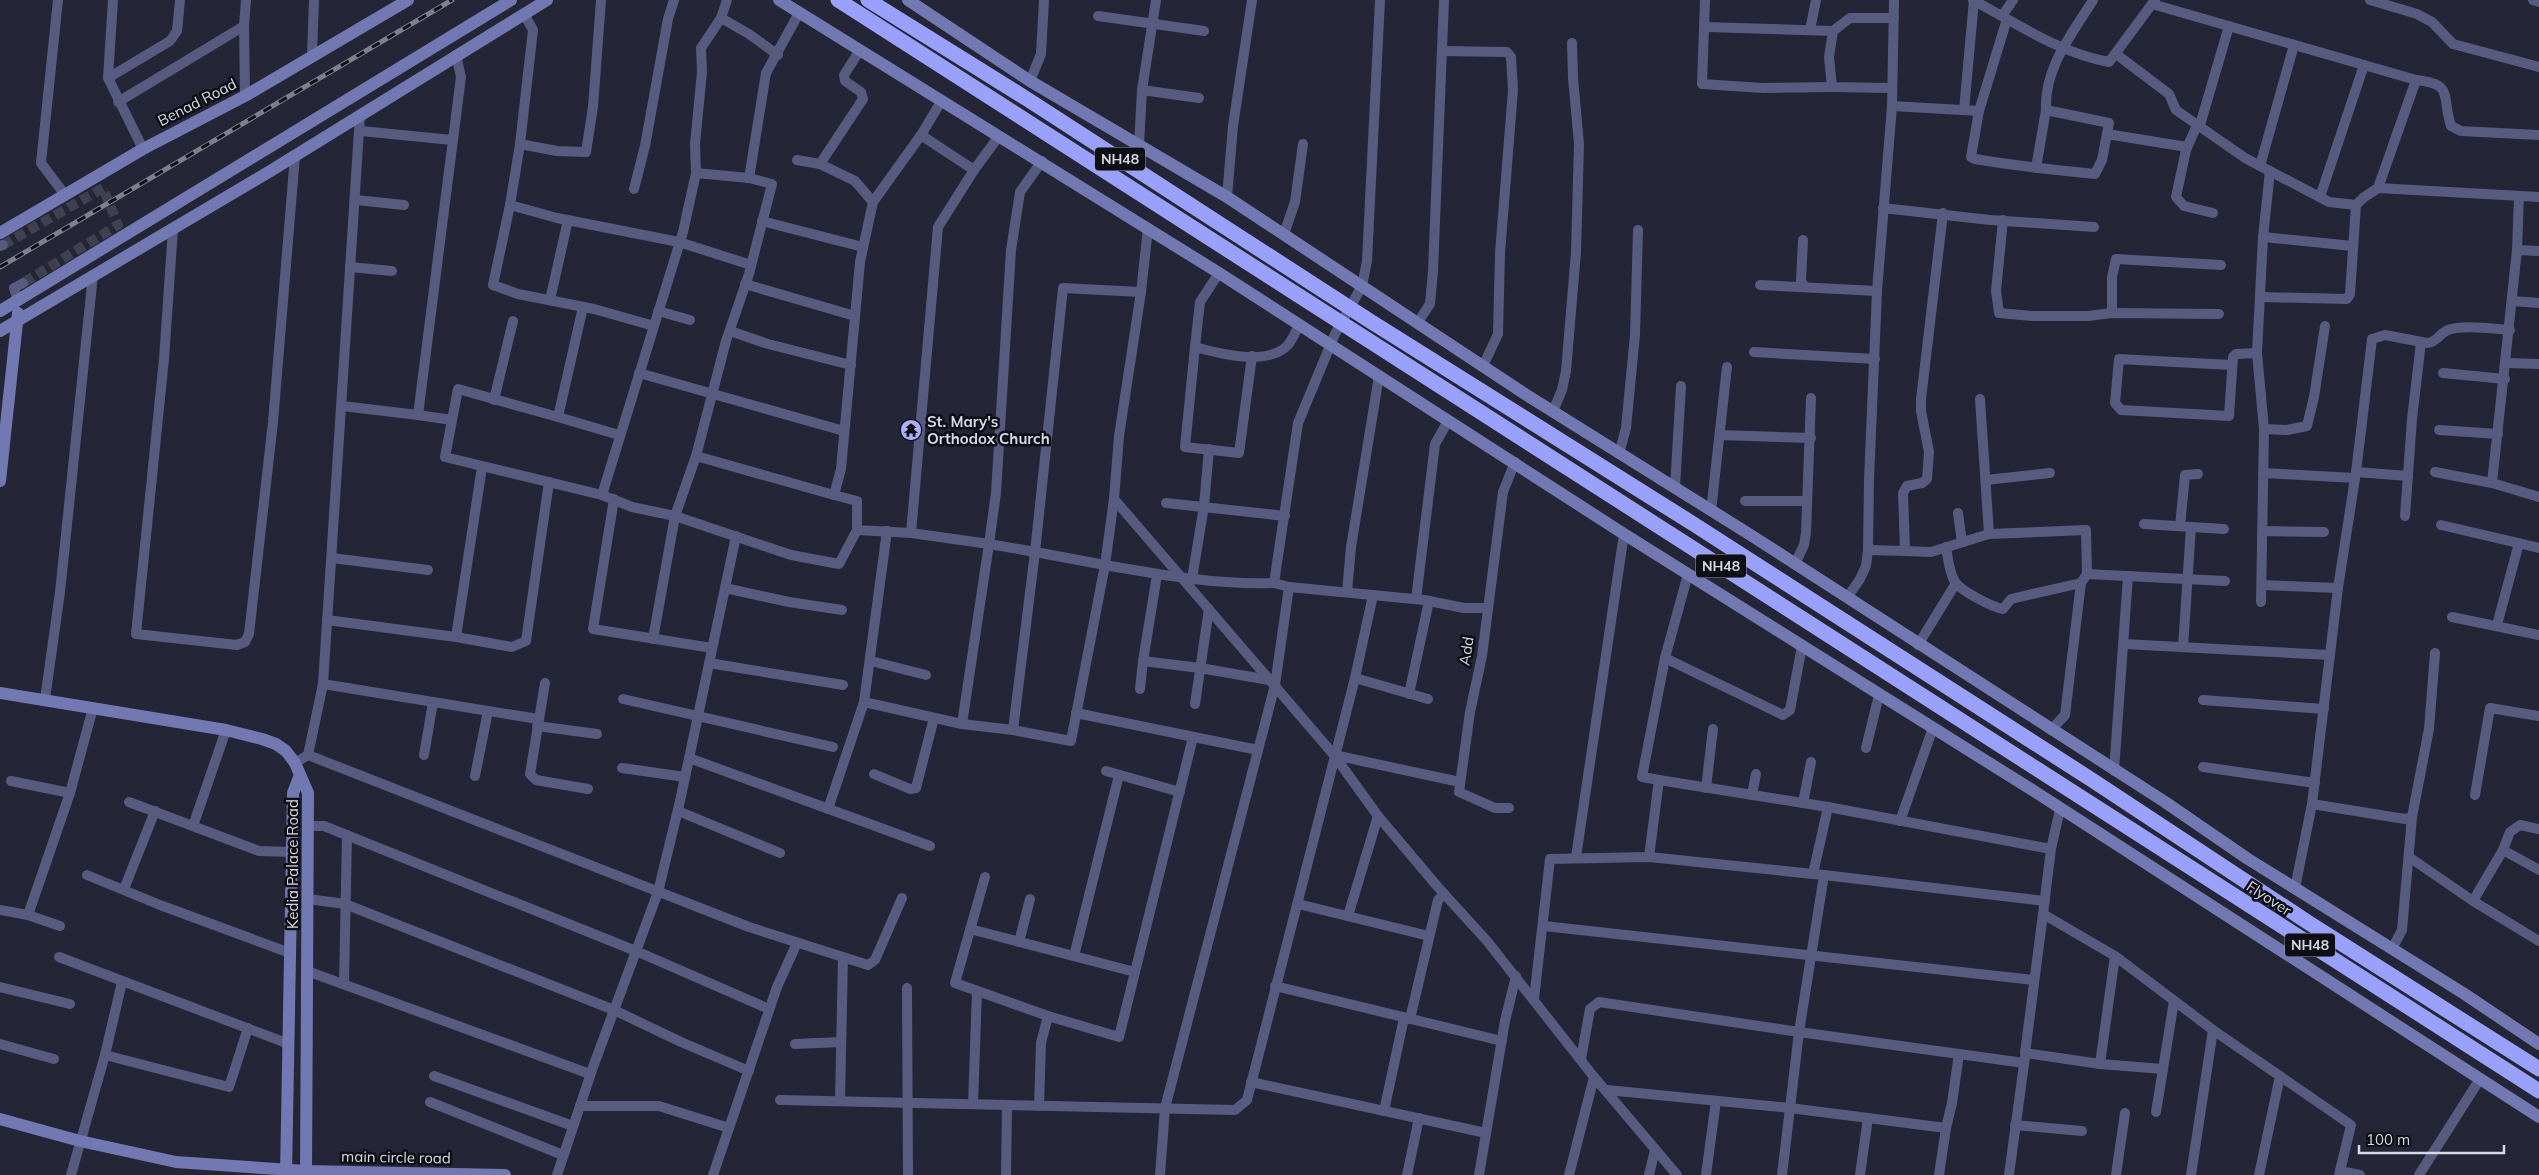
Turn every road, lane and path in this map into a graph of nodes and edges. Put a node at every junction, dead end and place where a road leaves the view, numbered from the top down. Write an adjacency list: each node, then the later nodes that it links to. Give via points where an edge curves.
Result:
1 (58, 0): 94 (street, via 41,163)
2 (113, 0): 55 (street)
3 (180, 0): 55 (street, via 177,31 170,41)
4 (246, 0): 37 (street)
5 (314, 0): 50 (street)
6 (408, 0): 50 (main road, Benad Road)
7 (511, 0): 118 (main road)
8 (547, 0): 32 (main road)
9 (601, 0): 77 (street, via 593,107 586,152)
10 (674, 0): 93 (street)
11 (727, 0): 34 (street)
12 (779, 0): 31 (main road)
13 (838, 0): 452 (highway, Flyover / NH48)
14 (868, 0): 443 (highway, Flyover / NH48, via 1695,525)
15 (908, 0): 57 (main road)
16 (1044, 0): 57 (street, via 1040,54)
17 (1156, 0): 38 (street)
18 (1252, 0): 96 (street, via 1233,126)
19 (1380, 0): 133 (street, via 1367,252)
20 (1444, 0): 48 (street)
21 (1705, 0): 40 (street)
22 (1816, 0): 41 (street)
23 (1894, 0): 35 (street)
24 (1973, 0): 36 (street); 66 (street)
25 (2013, 0): 36 (street)
26 (2093, 0): 46 (street)
27 (2370, 0): 54 (street, via 2432,22 2453,44)
28 (2534, 0): 30 (street)
29 (2153, 2): 39 (street); 49 (street)
30 (2539, 2)
31 (799, 13): 47 (main road); 52 (street)
32 (524, 14): 51 (main road); 77 (street, via 533,30)
33 (1098, 16): 38 (street)
34 (721, 18): 52 (street); 90 (street, via 701,48)
35 (1894, 18): 43 (street, via 1850,18); 59 (street, via 1895,45)
36 (2005, 18): 46 (street); 68 (street)
37 (244, 26): 61 (street); 64 (street)
38 (1153, 26): 42 (street); 60 (street)
39 (2229, 26): 45 (street); 70 (street)
40 (1705, 27): 41 (street); 58 (street, via 1702,84 1763,88)
41 (1810, 30): 43 (street)
42 (1204, 31)
43 (1833, 32): 58 (street, via 1830,56)
44 (1572, 43): 182 (street, via 1579,144 1576,252 1569,347 1562,390)
45 (2294, 45): 53 (street); 86 (street)
46 (2063, 49): 49 (street, via 2110,62); 67 (street, via 2052,68 2045,98)
47 (860, 50): 63 (main road); 85 (street, via 844,75 845,81 861,92 862,99)
48 (1442, 51): 152 (street, via 1433,271 1430,304); 170 (street, via 1507,52 1511,57 1513,90 1500,253 1498,334)
49 (2116, 54): 70 (street, via 2169,94 2176,110)
50 (312, 55): 61 (main road, Benad Road)
51 (456, 55): 69 (main road); 76 (street, via 461,77)
52 (778, 55): 91 (street, via 766,73)
53 (2364, 65): 56 (street); 97 (street)
54 (2539, 67)
55 (108, 78): 64 (street)
56 (2416, 80): 74 (street, via 2440,85 2444,90 2451,126 2461,131); 92 (street)
57 (1030, 81): 78 (main road)
58 (1832, 87): 59 (street)
59 (1890, 88): 65 (street)
60 (1142, 90): 62 (street); 78 (street)
61 (245, 96): 81 (main road, Benad Road)
62 (1199, 98)
63 (942, 100): 73 (street); 75 (main road)
64 (118, 102): 81 (street)
65 (1892, 106): 66 (street); 104 (street)
66 (1964, 110): 68 (street)
67 (2046, 110): 72 (street, via 2109,123); 87 (street)
68 (1979, 111): 87 (street, via 1971,157)
69 (360, 115): 71 (street); 82 (main road)
70 (2199, 124): 80 (street); 86 (street)
71 (361, 131): 76 (street); 99 (street)
72 (2107, 134): 80 (street); 87 (street, via 2102,160 2095,174)
73 (921, 135): 88 (street); 100 (street)
74 (2539, 135)
75 (999, 136): 84 (main road); 88 (street)
76 (452, 140): 183 (street)
77 (520, 144): 102 (street)
78 (1139, 144): 96 (main road)
79 (1303, 144): 114 (street, via 1295,202)
80 (2188, 147): 106 (street, via 2176,197 2184,206)
81 (143, 148): 94 (main road, Benad Road)
82 (295, 156): 112 (main road); 112 (street, via 272,422 249,634 245,642 237,646 136,634 164,359)
83 (797, 160): 85 (street)
84 (1042, 161): 111 (main road); 239 (street, via 1020,192 1011,250 996,493)
85 (820, 164): 100 (street, via 855,181)
86 (2260, 166): 89 (street)
87 (2036, 168)
88 (974, 170): 233 (street, via 938,227)
89 (2270, 171): 97 (street); 115 (street)
90 (696, 172): 91 (street); 119 (street)
91 (750, 178): 109 (street, via 772,184)
92 (2378, 188): 95 (street); 103 (street)
93 (634, 189)
94 (65, 195): 117 (main road, Benad Road)
95 (2519, 196): 98 (street); 122 (street)
96 (1227, 197): 114 (main road)
97 (2320, 197): 103 (street, via 2329,202)
98 (2539, 197)
99 (356, 200): 101 (street); 127 (street)
100 (873, 202): 121 (street)
101 (404, 205)
102 (510, 205): 107 (street); 139 (street, via 494,285)
103 (2356, 205): 120 (street)
104 (1883, 208): 105 (street); 136 (street)
105 (1943, 213): 108 (street); 243 (street, via 1921,399 1929,452 1927,479 1907,486 1903,493)
106 (2213, 213)
107 (568, 220): 119 (street); 139 (street)
108 (2003, 220): 110 (street); 146 (street, via 1996,291 1999,313 2088,316)
109 (762, 221): 121 (street); 125 (street)
110 (2094, 226)
111 (1148, 228): 129 (main road); 137 (street)
112 (173, 230): 124 (main road)
113 (1638, 230): 195 (street, via 1635,335 1626,428)
114 (1284, 234): 133 (main road)
115 (2263, 237): 120 (street); 138 (street)
116 (1803, 240): 135 (street, via 1801,281)
117 (1, 242)
118 (115, 242): 124 (main road); 140 (main road)
119 (679, 242): 125 (street); 145 (street)
120 (2353, 246): 138 (street, via 2347,299)
121 (864, 247): 148 (street)
122 (2517, 250): 123 (street); 141 (street)
123 (2539, 251)
124 (124, 257): 130 (main road)
125 (751, 265): 132 (street)
126 (2221, 265): 146 (street, via 2116,259 2112,276)
127 (350, 267): 128 (street); 181 (street)
128 (392, 271)
129 (1219, 273): 153 (main road); 161 (street, via 1200,302)
130 (93, 275): 149 (main road); 300 (street, via 62,573)
131 (23, 282): 140 (street, via 14,288)
132 (745, 284): 148 (street); 158 (street)
133 (1362, 286): 152 (main road); 160 (street)
134 (1760, 286): 135 (street)
135 (1805, 287): 136 (street)
136 (1877, 291): 165 (street)
137 (1141, 292): 214 (street, via 1119,436); 244 (street, via 1063,288)
138 (2260, 297): 163 (street)
139 (550, 300): 143 (street)
140 (18, 301): 144 (main road); 149 (main road)
141 (2513, 301): 142 (street); 156 (street)
142 (2539, 303)
143 (584, 307): 154 (street); 184 (street)
144 (0, 311)
145 (658, 311): 150 (street); 154 (street)
146 (2112, 313): 147 (street)
147 (2219, 314)
148 (855, 316): 169 (street)
149 (19, 320): 157 (main road); 206 (main road)
150 (690, 320)
151 (513, 321): 180 (street)
152 (1418, 322): 170 (main road)
153 (1299, 325): 160 (main road); 164 (street, via 1288,345 1269,356)
154 (654, 326): 172 (street)
155 (2325, 326): 187 (street, via 2307,426 2287,430)
156 (2510, 330): 159 (street, via 2446,330 2434,343); 166 (street)
157 (0, 331)
158 (730, 331): 169 (street); 177 (street)
159 (2421, 342): 203 (street, via 2385,335 2372,339); 204 (street)
160 (1330, 344): 174 (main road); 222 (street, via 1298,422)
161 (1195, 347): 164 (street, via 1222,354); 194 (street, via 1185,447)
162 (1754, 352): 165 (street)
163 (2257, 353): 168 (street, via 2236,354); 187 (street)
164 (1252, 356): 194 (street, via 1240,453)
165 (1875, 358): 242 (street)
166 (2507, 362): 167 (street); 175 (street)
167 (2539, 364)
168 (2231, 365): 168 (street, via 2119,359 2115,403 2121,410 2229,416)
169 (851, 366): 189 (street)
170 (1483, 366): 182 (main road)
171 (1727, 367): 192 (street)
172 (639, 373): 177 (street); 191 (street)
173 (2443, 374): 175 (street)
174 (1379, 376): 186 (main road); 263 (street, via 1351,547)
175 (2505, 379): 190 (street)
176 (1681, 386): 209 (street)
177 (712, 393): 189 (street, via 768,412); 196 (street)
178 (1811, 398): 193 (street)
179 (1980, 399): 205 (street)
180 (494, 400): 184 (street); 185 (street, via 458,389)
181 (342, 406): 183 (street); 245 (street)
182 (1553, 411): 195 (main road)
183 (418, 415): 185 (street)
184 (558, 418): 191 (street)
185 (452, 420): 198 (street, via 445,457)
186 (1448, 421): 197 (main road); 266 (street, via 1435,444)
187 (2264, 429): 201 (street)
188 (2439, 430): 190 (street)
189 (844, 431): 211 (street)
190 (2498, 434): 208 (street)
191 (619, 435): 210 (street)
192 (1720, 436): 193 (street); 219 (street)
193 (1811, 438): 216 (street)
194 (1209, 449): 218 (street)
195 (1619, 454): 209 (main road)
196 (696, 456): 211 (street); 221 (street)
197 (1515, 462): 234 (main road); 269 (street, Add, via 1503,492)
198 (482, 467): 207 (street); 276 (street)
199 (2434, 472): 208 (street)
200 (2050, 473): 205 (street)
201 (2263, 473): 203 (street); 230 (street)
202 (2198, 474): 226 (street, via 2186,475)
203 (2355, 475): 204 (street); 262 (street)
204 (2408, 476): 223 (street)
205 (1986, 480): 235 (street)
206 (0, 481)
207 (550, 482): 210 (street); 276 (street, via 526,642 512,647)
208 (2492, 483): 212 (street)
209 (1674, 487): 219 (main road)
210 (602, 494): 213 (street)
211 (834, 495): 229 (street, via 857,501)
212 (2539, 497)
213 (614, 499): 221 (street); 277 (street, via 593,629)
214 (1114, 499): 247 (street); 253 (street)
215 (1746, 501): 216 (street)
216 (1807, 501): 246 (street, via 1804,545)
217 (1166, 503): 218 (street)
218 (1204, 506): 222 (street); 253 (street)
219 (1712, 511): 246 (main road)
220 (1958, 513): 237 (street)
221 (675, 516): 236 (street); 277 (street)
222 (1284, 516): 258 (street)
223 (2405, 516)
224 (2144, 524): 226 (street)
225 (2441, 525): 238 (street)
226 (2180, 526): 227 (street)
227 (2191, 527): 228 (street); 254 (street)
228 (2224, 529)
229 (857, 530): 231 (street); 236 (street, via 839,564 791,555)
230 (2263, 530): 232 (street); 259 (street)
231 (886, 531): 233 (street); 286 (street)
232 (2324, 532)
233 (911, 533): 239 (street)
234 (1624, 534): 250 (main road); 374 (street)
235 (1989, 534): 237 (street); 251 (street, via 2086,530)
236 (736, 536): 261 (street)
237 (1962, 542): 240 (street)
238 (2519, 543): 241 (street); 274 (street)
239 (988, 544): 244 (street); 315 (street)
240 (1946, 547): 243 (street, via 1931,552); 256 (street)
241 (2539, 548)
242 (1868, 550): 243 (street); 265 (street, via 1866,566)
243 (1904, 551)
244 (1035, 552): 247 (street); 319 (street)
245 (332, 558): 248 (street); 273 (street)
246 (1795, 564): 265 (main road)
247 (1105, 565): 249 (street); 310 (street)
248 (428, 570)
249 (1157, 574): 253 (street); 287 (street)
250 (1688, 574): 280 (main road); 285 (street)
251 (2087, 574): 252 (street); 257 (street)
252 (2128, 576): 254 (street); 278 (street)
253 (1188, 578): 258 (street); 270 (street)
254 (2188, 578): 255 (street); 281 (street)
255 (2225, 581)
256 (1956, 583): 257 (street, via 1994,608 2003,609 2011,599); 279 (street)
257 (2081, 583): 320 (street, via 2065,715)
258 (1274, 584): 260 (street)
259 (2262, 585): 262 (street); 268 (street)
260 (1289, 587): 263 (street); 292 (street)
261 (725, 588): 271 (street); 282 (street)
262 (2338, 588): 284 (street)
263 (1347, 592): 264 (street)
264 (1373, 595): 266 (street); 291 (street)
265 (1847, 598): 279 (main road)
266 (1416, 599): 267 (street)
267 (1428, 600): 269 (street, via 1464,608); 298 (street)
268 (2261, 602)
269 (1487, 608): 343 (street, Add)
270 (1209, 609): 289 (street); 292 (street)
271 (842, 610)
272 (2452, 617): 274 (street)
273 (327, 620): 276 (street); 294 (street)
274 (2497, 625): 275 (street)
275 (2539, 635)
276 (456, 637)
277 (653, 639): 282 (street)
278 (2124, 644): 281 (street); 335 (street)
279 (1918, 645): 320 (main road)
280 (1802, 646): 285 (street, via 1790,710 1783,715); 299 (main road)
281 (2183, 647): 284 (street)
282 (712, 648): 288 (street)
283 (2435, 653): 361 (street, via 2429,728)
284 (2330, 655): 308 (street)
285 (1664, 658): 342 (street, via 1642,777)
286 (871, 661): 290 (street); 305 (street)
287 (1143, 661): 289 (street); 296 (street)
288 (709, 663): 295 (street); 311 (street)
289 (1200, 668): 292 (street); 306 (street)
290 (926, 675)
291 (1355, 678): 298 (street); 328 (street)
292 (1272, 682): 325 (street); 328 (street)
293 (544, 683): 314 (street)
294 (323, 684): 304 (street); 326 (street)
295 (843, 685)
296 (1140, 689)
297 (0, 693): 300 (main road)
298 (1410, 694): 301 (street)
299 (1879, 694): 316 (main road); 324 (street)
300 (45, 698): 307 (main road)
301 (1428, 699)
302 (623, 700): 311 (street)
303 (2202, 700): 308 (street)
304 (433, 702): 309 (street); 327 (street)
305 (864, 702): 313 (street); 357 (street)
306 (1195, 704)
307 (92, 708): 318 (main road); 348 (street)
308 (2324, 709): 344 (street)
309 (488, 711): 314 (street); 339 (street)
310 (1076, 713): 319 (street, via 1071,741); 322 (street)
311 (698, 715): 323 (street); 329 (street)
312 (2539, 716): 350 (street, via 2490,708)
313 (934, 718): 315 (street); 336 (street, via 916,788 910,789)
314 (538, 723): 321 (street); 346 (street, via 530,774 536,780)
315 (962, 724): 319 (street)
316 (1933, 728): 356 (main road); 362 (street)
317 (1713, 729): 345 (street)
318 (226, 730): 333 (main road, via 276,744 286,751); 363 (street)
319 (1012, 730)
320 (2051, 730): 335 (main road)
321 (597, 734)
322 (1193, 737): 325 (street); 347 (street)
323 (833, 747)
324 (1866, 748)
325 (1258, 750): 462 (street)
326 (308, 755): 333 (street); 382 (street)
327 (424, 755)
328 (1334, 755): 343 (street); 360 (street); 390 (street)
329 (689, 758): 340 (street); 357 (street)
330 (1811, 762): 352 (street)
331 (2203, 767): 344 (street)
332 (622, 768): 340 (street)
333 (297, 769): 364 (main road, Kedia Palace Road, via 308,793); 370 (main road, Kedia Palace Road)
334 (1106, 771): 338 (street)
335 (2114, 771): 380 (main road)
336 (874, 774)
337 (1756, 774): 349 (street)
338 (1119, 775): 347 (street); 406 (street)
339 (475, 776)
340 (685, 778): 359 (street)
341 (11, 780): 348 (street)
342 (1659, 780): 345 (street); 372 (street)
343 (1460, 782): 355 (street, via 1458,792 1465,796 1495,808)
344 (2315, 782): 353 (street)
345 (1706, 788): 349 (street)
346 (588, 789)
347 (1180, 792): 411 (street)
348 (70, 793): 393 (street)
349 (1752, 795): 352 (street)
350 (2475, 795)
351 (129, 802): 358 (street)
352 (1803, 803): 354 (street)
353 (2312, 804): 361 (street, via 2405,819); 380 (street)
354 (1828, 807): 362 (street); 376 (street)
355 (1509, 808)
356 (2060, 808): 368 (street); 449 (main road)
357 (828, 809): 367 (street)
358 (154, 811): 363 (street); 381 (street)
359 (678, 811): 371 (street); 382 (street)
360 (1378, 816): 383 (street); 394 (street)
361 (2412, 817): 373 (street)
362 (1900, 821): 368 (street)
363 (193, 826): 370 (street, via 259,851)
364 (308, 826): 366 (street, via 324,826); 385 (main road, Kedia Palace Road)
365 (2539, 829): 369 (street, via 2516,828 2510,832)
366 (346, 836): 389 (street); 403 (street)
367 (930, 846)
368 (2051, 849): 387 (street)
369 (2503, 850): 375 (street); 388 (street)
370 (292, 852): 404 (main road, Kedia Palace Road)
371 (780, 853)
372 (1649, 857): 374 (street); 376 (street)
373 (2409, 857): 388 (street); 402 (street, via 2402,930)
374 (1576, 858): 396 (street, via 1550,859)
375 (2539, 870)
376 (1813, 874): 378 (street)
377 (87, 875): 381 (street)
378 (1824, 876): 387 (street); 405 (street)
379 (986, 877): 397 (street)
380 (2295, 888): 402 (main road)
381 (124, 889): 404 (street)
382 (658, 892): 400 (street); 403 (street)
383 (1444, 894): 398 (street, via 1438,900); 412 (street)
384 (902, 898): 409 (street, via 875,960 868,965)
385 (308, 899): 389 (street); 410 (main road, Kedia Palace Road)
386 (1030, 899): 401 (street)
387 (2044, 901): 392 (street)
388 (2472, 901): 399 (street)
389 (345, 904): 415 (street); 424 (street)
390 (1298, 904): 394 (street); 416 (street)
391 (0, 910): 393 (street)
392 (2043, 914): 407 (street); 413 (street)
393 (28, 915): 395 (street)
394 (1348, 916): 398 (street)
395 (60, 926)
396 (1544, 926): 405 (street); 420 (street)
397 (970, 929): 401 (street); 419 (street, via 955,983)
398 (1429, 936): 426 (street)
399 (2539, 941)
400 (797, 942): 409 (street); 423 (street)
401 (1019, 942): 406 (street)
402 (2392, 948): 435 (main road)
403 (636, 951): 423 (street); 424 (street)
404 (290, 953): 433 (main road, Kedia Palace Road)
405 (1810, 955): 413 (street); 429 (street)
406 (1074, 956): 411 (street)
407 (2114, 956): 421 (street); 441 (street)
408 (59, 957): 414 (street)
409 (843, 957): 431 (street)
410 (308, 971): 415 (street); 481 (main road, Kedia Palace Road)
411 (1135, 972): 425 (street, via 1119,1037)
412 (1516, 976): 420 (street); 430 (street)
413 (2034, 980): 438 (street)
414 (122, 982): 427 (street); 437 (street)
415 (344, 984): 445 (street)
416 (1275, 986): 426 (street); 450 (street)
417 (0, 987): 422 (street)
418 (907, 988): 457 (street)
419 (977, 991): 425 (street); 458 (street)
420 (1534, 999): 440 (street)
421 (2174, 1001): 428 (street); 442 (street)
422 (70, 1004)
423 (769, 1009): 444 (street)
424 (614, 1010): 444 (street); 445 (street)
425 (1048, 1016): 461 (street, via 1041,1043)
426 (1407, 1018): 430 (street); 464 (street)
427 (248, 1028): 433 (street); 437 (street, via 229,1086)
428 (2213, 1030): 447 (street); 501 (street)
429 (1799, 1032): 436 (street); 440 (street, via 1599,1002 1590,1010); 463 (street)
430 (1502, 1041): 476 (street)
431 (841, 1042): 434 (street); 454 (street)
432 (0, 1044): 439 (street)
433 (289, 1044): 480 (main road, Kedia Palace Road)
434 (795, 1044)
435 (2539, 1044)
436 (1959, 1054): 438 (street); 474 (street)
437 (105, 1055): 477 (street)
438 (2024, 1058): 441 (street); 471 (street)
439 (54, 1059)
440 (1581, 1059): 448 (street)
441 (2100, 1064): 442 (street)
442 (2163, 1069): 465 (street)
443 (2539, 1069)
444 (749, 1071): 473 (street)
445 (590, 1074): 460 (street)
446 (434, 1076): 472 (street)
447 (2280, 1076): 482 (street, via 2351,1124); 502 (street)
448 (1594, 1077): 451 (street); 492 (street)
449 (2480, 1079): 467 (main road); 504 (street)
450 (1251, 1082): 462 (street, via 1247,1100 1235,1110); 464 (street)
451 (1606, 1090): 455 (street); 478 (street)
452 (2539, 1090)
453 (780, 1100): 454 (street)
454 (840, 1101): 457 (street)
455 (1716, 1101): 463 (street); 495 (street)
456 (430, 1102): 479 (street)
457 (907, 1103): 458 (street); 487 (street)
458 (974, 1104): 459 (street)
459 (1007, 1105): 461 (street); 488 (street)
460 (580, 1106): 472 (street); 473 (street, via 659,1106)
461 (1040, 1106): 462 (street)
462 (1165, 1108): 489 (street)
463 (1790, 1108): 469 (street); 496 (street)
464 (1384, 1111): 468 (street)
465 (2156, 1112)
466 (2125, 1113): 500 (street)
467 (2539, 1117)
468 (1418, 1118): 476 (street); 490 (street)
469 (1868, 1118): 474 (street); 497 (street)
470 (0, 1119): 477 (main road, main circle road)
471 (2015, 1125): 475 (street); 499 (street)
472 (572, 1126): 479 (street)
473 (729, 1128): 486 (street)
474 (1946, 1128): 498 (street)
475 (2082, 1132)
476 (1486, 1133): 491 (street)
477 (80, 1141): 480 (main road, main circle road, via 176,1162); 483 (street)
478 (1656, 1150): 493 (street); 494 (street)
479 (563, 1155): 485 (street)
480 (286, 1172): 481 (main road, main circle road)
481 (306, 1173): 484 (main road, main circle road)
482 (2339, 1173): 503 (street)
483 (71, 1175)
484 (505, 1175)
485 (557, 1175)
486 (713, 1175)
487 (908, 1175)
488 (1006, 1175)
489 (1160, 1175)
490 (1407, 1175)
491 (1479, 1175)
492 (1569, 1175)
493 (1649, 1175)
494 (1677, 1175)
495 (1706, 1175)
496 (1782, 1175)
497 (1860, 1175)
498 (1939, 1175)
499 (2009, 1175)
500 (2116, 1175)
501 (2191, 1175)
502 (2259, 1175)
503 (2360, 1175)
504 (2420, 1175)

